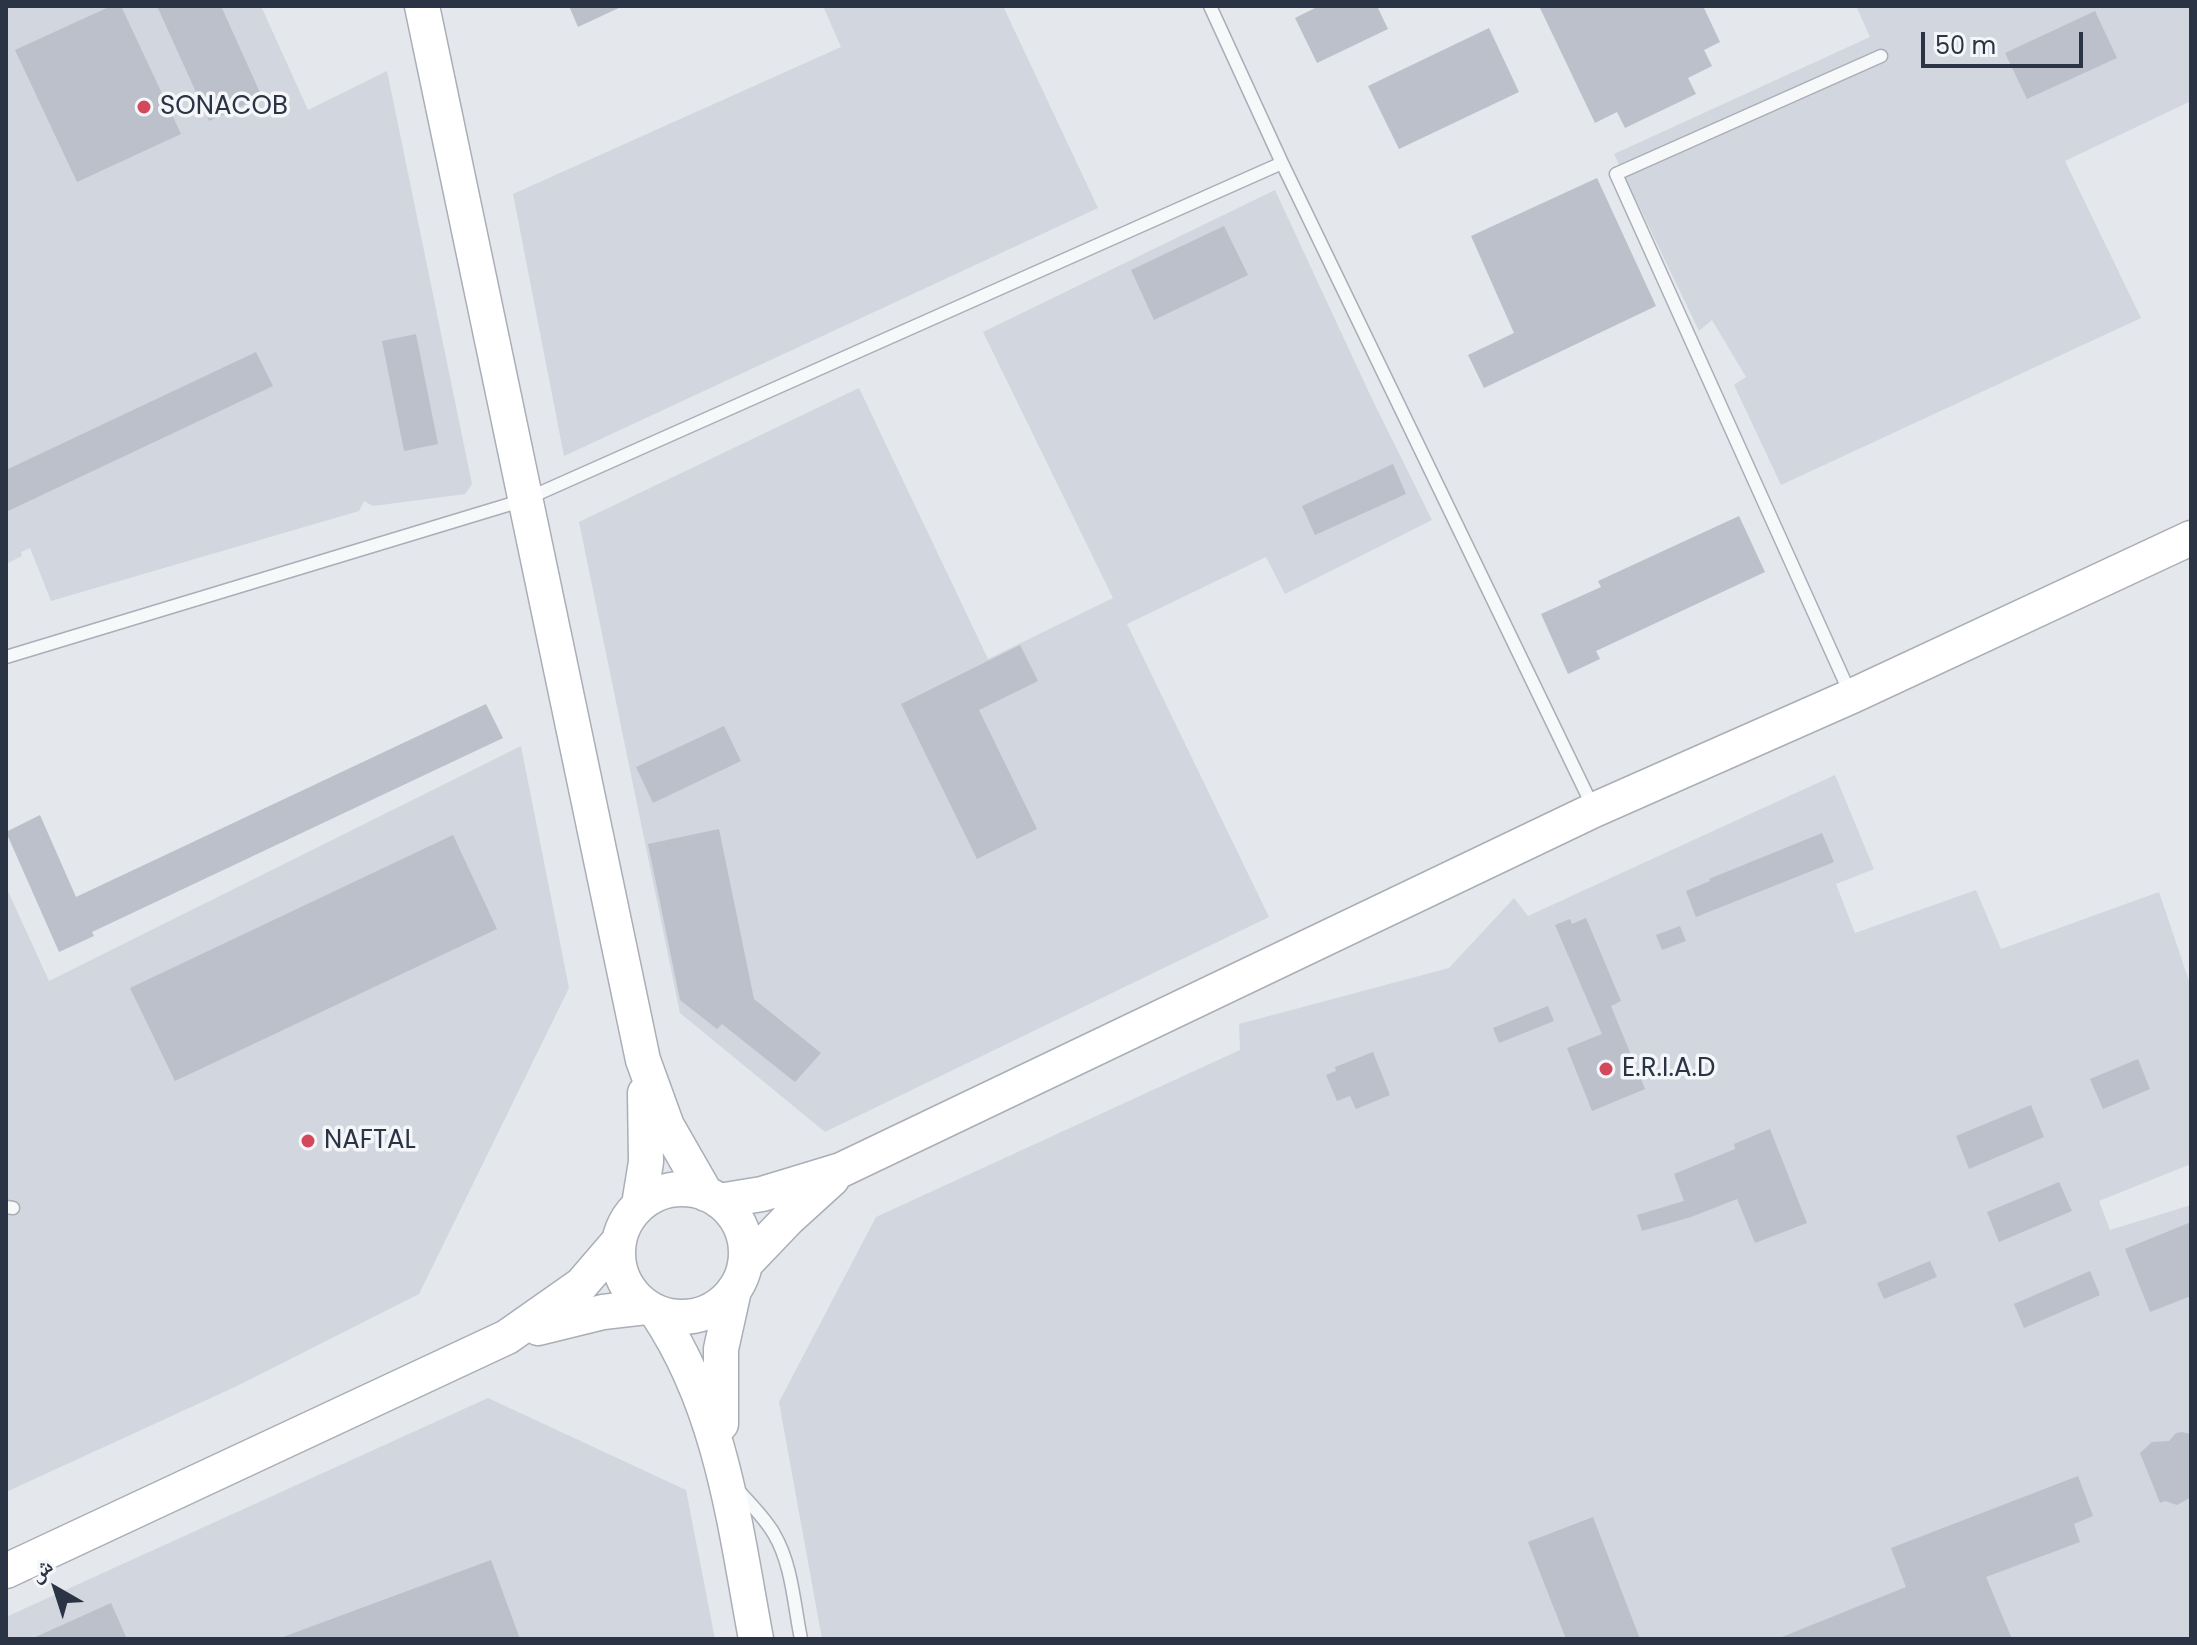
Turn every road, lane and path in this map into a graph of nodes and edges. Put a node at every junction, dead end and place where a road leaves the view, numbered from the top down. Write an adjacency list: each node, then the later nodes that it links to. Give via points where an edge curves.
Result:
1 (422, 6): 5 (street)
2 (1210, 6): 4 (lane)
3 (1881, 56): 8 (lane, via 1616,174)
4 (1282, 163): 5 (lane); 9 (lane)
5 (524, 500): 7 (lane); 10 (street)
6 (2191, 538): 8 (street)
7 (6, 657)
8 (1852, 696): 9 (street)
9 (1594, 810): 11 (street)
10 (643, 1060): 12 (street, via 667,1126); 13 (street, via 646,1140)
11 (841, 1170): 12 (street, via 762,1194); 15 (street, via 788,1219)
12 (712, 1197): 13 (street, via 678,1189); 15 (street, via 738,1222 743,1235)
13 (639, 1205): 14 (street)
14 (618, 1242): 16 (street, via 620,1272 635,1297); 17 (street, via 566,1298)
15 (740, 1277): 16 (street, via 713,1309 699,1315); 18 (street, via 721,1349)
16 (651, 1310): 17 (street, via 583,1316); 18 (street, via 687,1364)
17 (507, 1337): 19 (street)
18 (723, 1466): 20 (street); 21 (lane, via 781,1548)
19 (6, 1571)
20 (756, 1639)
21 (801, 1639)

